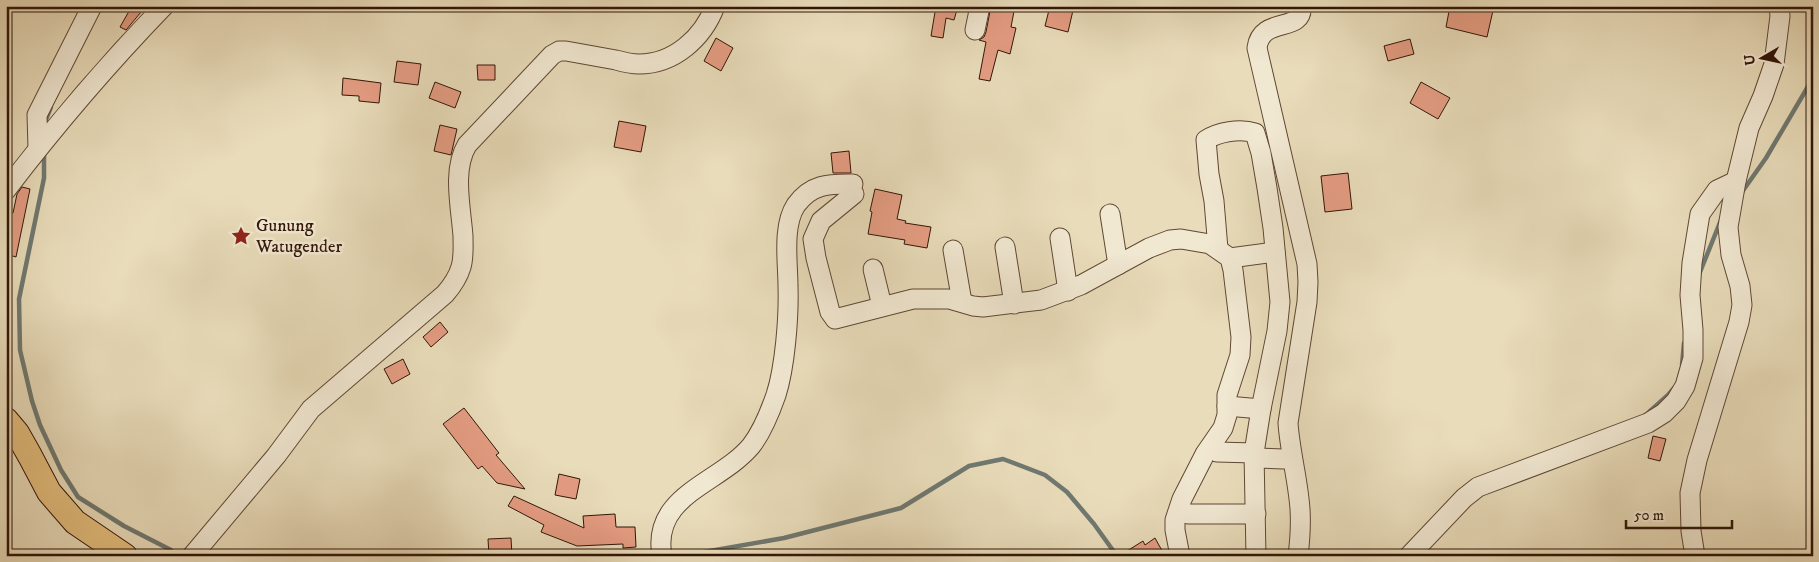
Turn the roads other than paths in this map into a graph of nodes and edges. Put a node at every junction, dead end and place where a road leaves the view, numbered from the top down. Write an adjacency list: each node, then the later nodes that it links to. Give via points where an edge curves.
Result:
1 (92, 6): 8 (street, via 37,115)
2 (164, 6): 8 (street)
3 (715, 6): 32 (street, via 699,35 684,48 650,63 637,64 559,51 473,138 459,163 464,252 454,283 311,409)
4 (980, 6): 7 (street)
5 (1301, 6): 36 (street, via 1299,18 1294,22 1270,28 1258,40 1258,57 1307,264 1307,302 1288,423 1300,507)
6 (1779, 6): 9 (street, via 1774,64 1749,128)
7 (975, 30)
8 (38, 148): 10 (street)
9 (1736, 181): 37 (street, via 1717,190 1700,214 1690,295 1693,358 1685,386 1676,401 1648,423 1478,487); 38 (street, via 1728,227 1742,305 1690,493)
10 (6, 190)
11 (1110, 214): 17 (street)
12 (1060, 238): 19 (street)
13 (1005, 247): 21 (street)
14 (953, 250): 20 (street)
15 (1275, 252): 16 (street); 16 (street, via 1261,153 1255,133 1248,130 1214,134 1206,140 1208,174); 24 (street, via 1280,302)
16 (1224, 253): 17 (street, via 1210,244 1170,240); 23 (street, via 1233,270 1242,342 1227,395)
17 (1118, 265): 19 (street)
18 (873, 269): 22 (street)
19 (1068, 291): 21 (street)
20 (962, 302): 21 (street, via 983,307); 22 (street, via 913,299)
21 (1014, 304)
22 (882, 306): 33 (street, via 838,319 832,316 813,239 821,221 854,189 825,184 796,205 788,226 787,328 776,394 764,424 751,446 669,512 662,527)
23 (1227, 406): 24 (street); 34 (street, via 1221,433 1205,454 1175,520)
24 (1261, 409): 27 (street)
25 (6, 420): 31 (main road, via 30,456 48,492 75,522)
26 (1217, 452): 27 (street)
27 (1254, 456): 28 (street); 30 (street)
28 (1284, 459)
29 (1195, 493): 30 (street, via 1192,514)
30 (1256, 514): 35 (street)
31 (125, 556)
32 (192, 556)
33 (662, 556)
34 (1180, 556)
35 (1256, 556)
36 (1298, 556)
37 (1409, 556)
38 (1695, 556)

